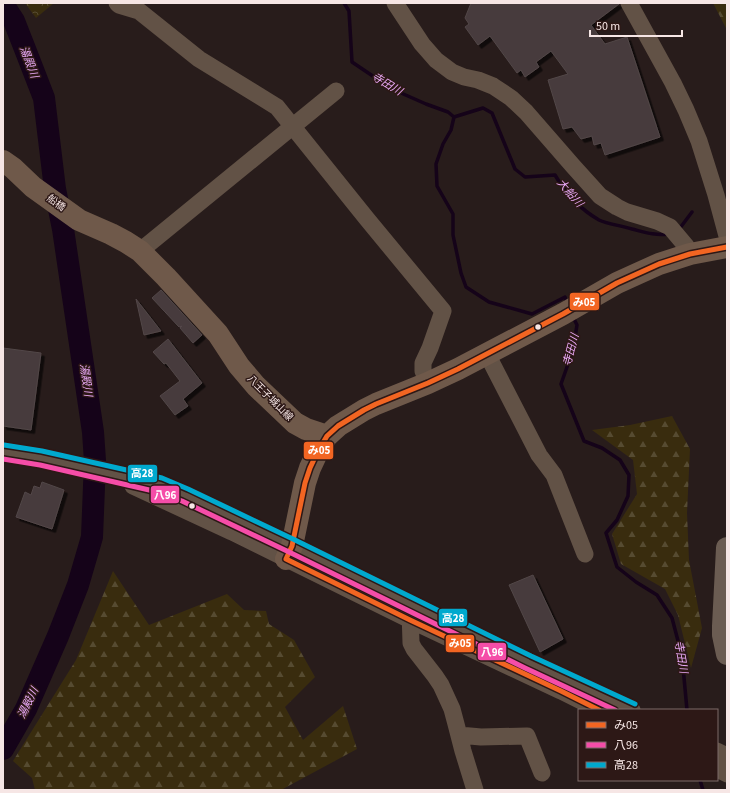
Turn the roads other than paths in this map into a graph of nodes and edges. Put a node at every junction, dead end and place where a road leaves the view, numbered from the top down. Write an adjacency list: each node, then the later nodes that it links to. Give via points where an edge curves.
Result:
1 (117, 3): 5 (street, via 139,11 199,60 277,107)
2 (395, 3): 11 (street, via 422,44 436,60 452,72 493,86 511,98 600,196 627,212 658,221 673,231)
3 (629, 3): 8 (street, via 686,110 699,141)
4 (336, 91): 5 (street)
5 (293, 126): 10 (street); 13 (street, via 443,311 423,363)
6 (3, 161): 7 (main road, 船橋, via 33,187)
7 (79, 220): 10 (main road, 八王子城山線, via 111,234)
8 (727, 236)
9 (727, 247): 11 (main road)
10 (140, 251): 14 (main road, 八王子城山線, via 218,334 256,386 295,423)
11 (690, 254): 12 (main road, via 639,272)
12 (488, 354): 13 (main road); 18 (street, via 539,455 554,475)
13 (428, 383): 14 (main road, via 364,410)
14 (327, 436): 17 (main road, via 308,474)
15 (3, 452): 17 (street, via 160,485 185,495)
16 (727, 548): 20 (highway, via 723,635)
17 (289, 553): 19 (street)
18 (585, 554)
19 (410, 612): 21 (street); 22 (street); 23 (street, via 412,646 441,685 452,709)
20 (727, 654)
21 (596, 709)
22 (630, 709)
23 (459, 735): 27 (street, via 526,736); 29 (street)
24 (718, 752): 25 (street)
25 (727, 756)
26 (718, 770): 28 (street)
27 (542, 773)
28 (727, 774)
29 (475, 790)

